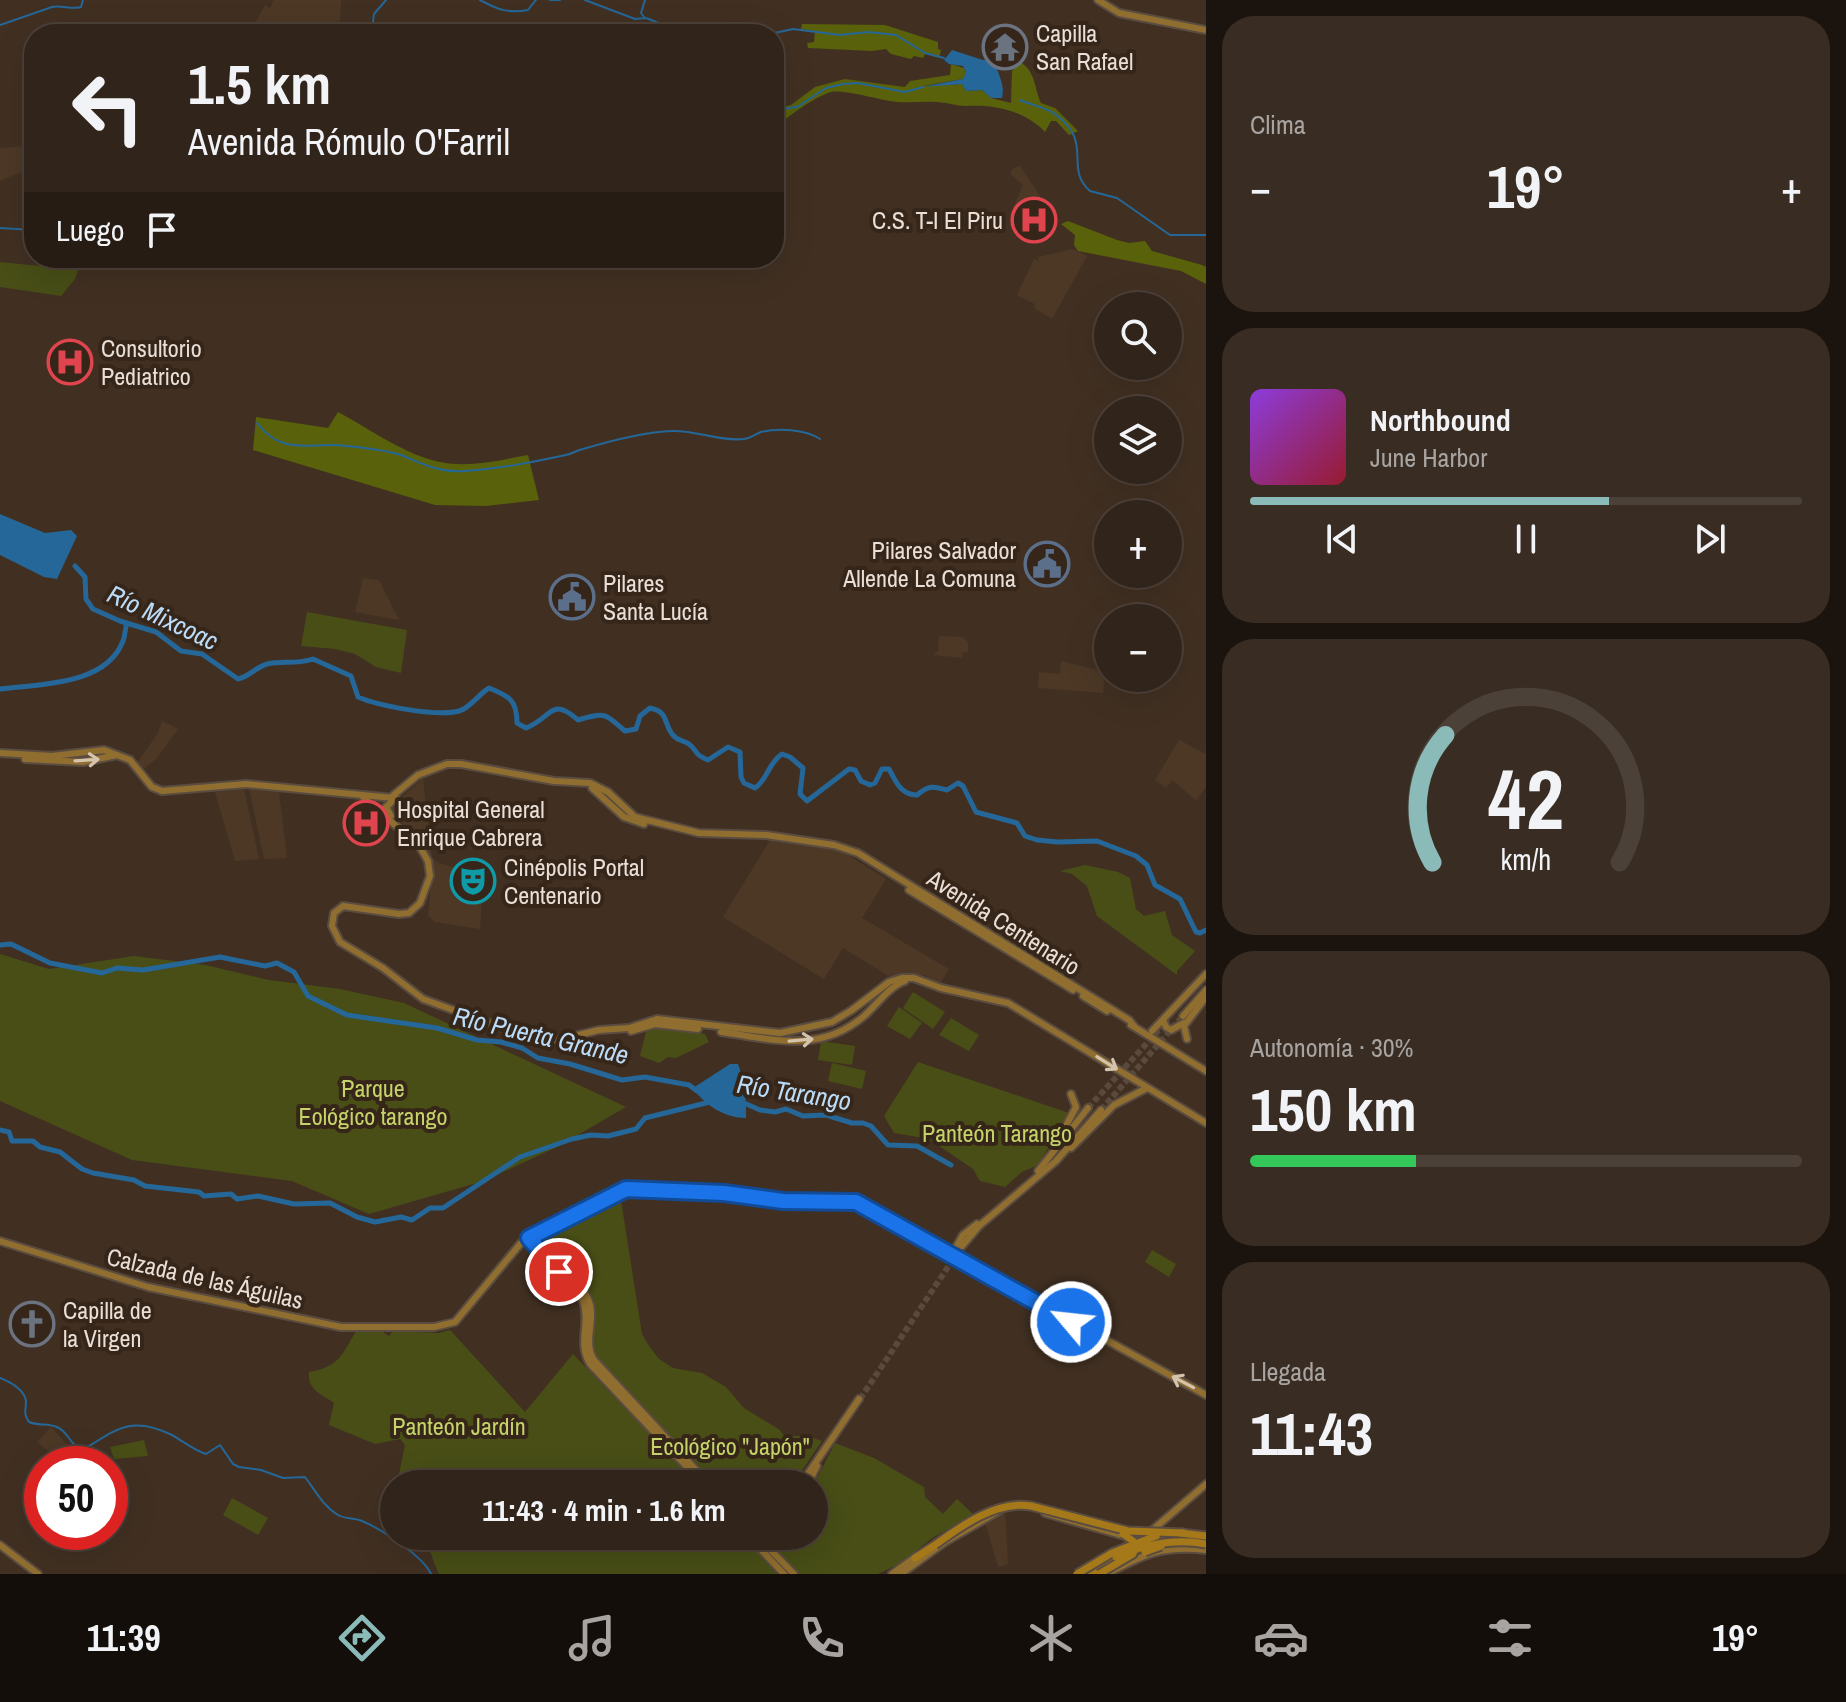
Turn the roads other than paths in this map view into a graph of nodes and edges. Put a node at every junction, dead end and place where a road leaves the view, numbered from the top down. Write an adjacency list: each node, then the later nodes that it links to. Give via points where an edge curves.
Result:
1 (1098, 0): 2 (main road, via 1119,13)
2 (1206, 30)
3 (0, 755): 5 (main road)
4 (117, 755): 5 (main road, one-way to 4, via 89,762); 5 (main road, via 100,749); 6 (main road, via 133,762 158,791 246,784)
5 (56, 758)
6 (359, 795): 7 (main road); 8 (main road); 10 (main road)
7 (393, 798): 8 (main road, via 386,810); 9 (main road, Avenida Centenario, via 418,775 454,764 585,782 643,821 706,835 774,837)
8 (414, 840): 10 (main road)
9 (852, 852): 19 (main road, Avenida Centenario); 19 (main road, Avenida Centenario)
10 (425, 858): 20 (main road, via 425,882 415,905 400,911 348,902 336,906 329,920 336,941 431,1007 534,1043 559,1043)
11 (1206, 976): 18 (main road)
12 (903, 981): 13 (main road); 15 (main road); 20 (main road, one-way to 12, via 630,1032 655,1024 782,1042 829,1037 853,1024)
13 (879, 990): 15 (main road, via 909,977); 20 (main road, via 841,1018 780,1033 657,1019)
14 (1206, 990): 17 (main road)
15 (957, 994): 24 (main road, one-way to 24, via 1011,1005)
16 (1206, 997): 17 (main road)
17 (1185, 1019): 18 (main road, via 1171,1030); 22 (main road)
18 (1166, 1020): 21 (main road)
19 (1134, 1026): 23 (main road, Avenida Centenario)
20 (605, 1031)
21 (1152, 1031)
22 (1187, 1039)
23 (1206, 1071)
24 (1147, 1088): 28 (main road); 29 (main road, via 1114,1105 1086,1135)
25 (1071, 1094): 29 (main road, via 1076,1108)
26 (1088, 1108): 29 (main road)
27 (1101, 1110): 29 (main road)
28 (1206, 1123)
29 (1049, 1162): 30 (main road)
30 (983, 1221): 33 (main road); 34 (main road, via 963,1235)
31 (0, 1241): 35 (main road, Calzada de las Águilas, via 166,1291 341,1327)
32 (536, 1242): 34 (main road, Calzada de las Águilas, via 548,1229 621,1190 663,1190 858,1203); 35 (main road, Calzada de las Águilas, via 509,1254 455,1322); 35 (main road, Calzada de las Águilas, via 521,1248 456,1326); 38 (main road, via 588,1300 588,1348 594,1360)
33 (961, 1245)
34 (953, 1257): 36 (main road, one-way to 34)
35 (405, 1328)
36 (1206, 1395)
37 (860, 1399): 39 (main road)
38 (693, 1470)
39 (811, 1470)
40 (1206, 1484): 43 (main road)
41 (1069, 1518): 44 (highway, bridge, via 1128,1531); 50 (highway, bridge, via 1012,1505); 59 (highway, bridge, via 1133,1541 1131,1556)
42 (979, 1519): 43 (main road, via 1003,1505 1023,1502 1112,1527); 45 (main road, via 1022,1507); 50 (main road, via 936,1540); 56 (main road)
43 (1156, 1532): 45 (main road); 46 (main road, via 1182,1530)
44 (1184, 1533): 46 (highway, bridge); 57 (highway, bridge, via 1131,1544)
45 (1140, 1540): 57 (main road)
46 (1205, 1542): 51 (main road, via 1160,1547); 58 (highway, bridge, via 1147,1545); 59 (highway, bridge, via 1162,1546)
47 (0, 1545): 53 (main road)
48 (768, 1550): 54 (main road)
49 (770, 1550): 54 (main road)
50 (915, 1558): 55 (main road)
51 (1136, 1558): 52 (main road); 59 (main road)
52 (1147, 1560)
53 (38, 1574)
54 (789, 1574)
55 (892, 1574)
56 (901, 1574)
57 (1075, 1574)
58 (1087, 1574)
59 (1101, 1574)

